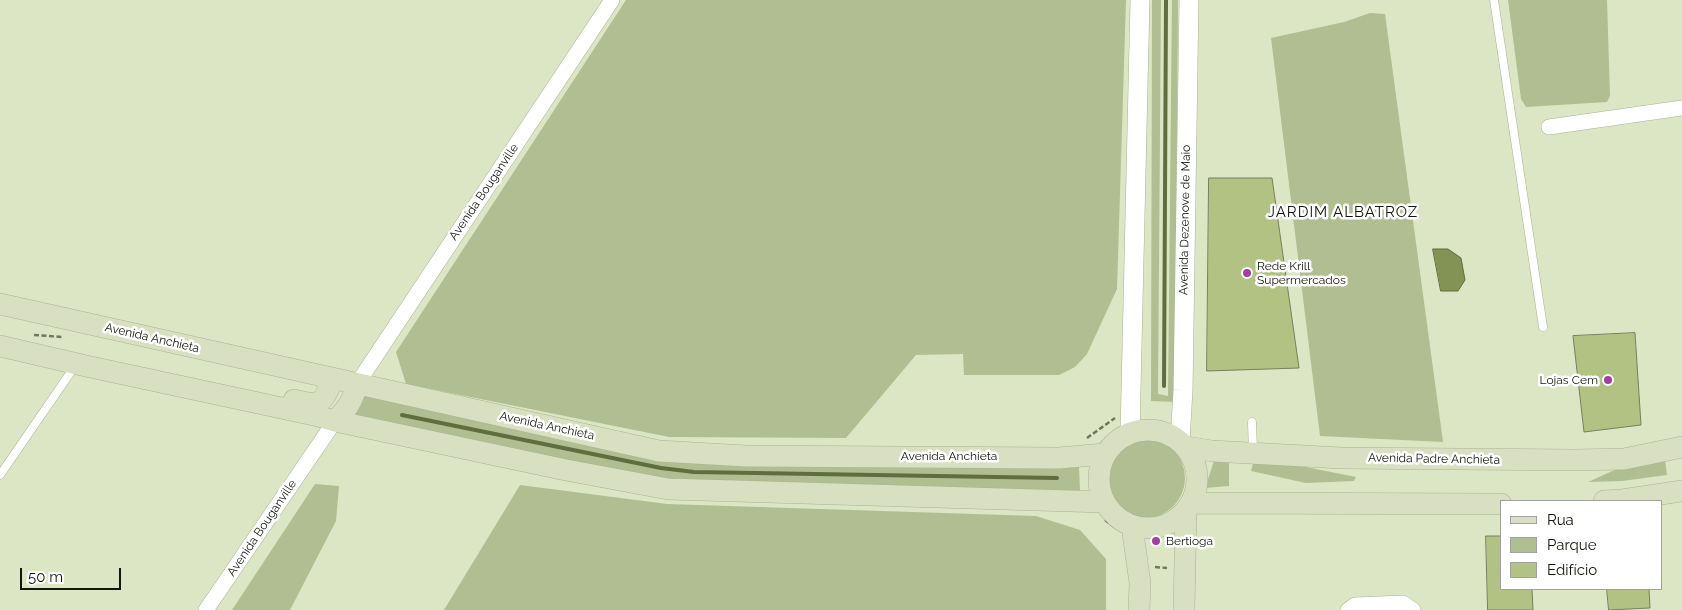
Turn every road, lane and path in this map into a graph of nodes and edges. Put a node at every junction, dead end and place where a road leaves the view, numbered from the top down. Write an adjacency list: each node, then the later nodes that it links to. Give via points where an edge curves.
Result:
1 (612, 0): 12 (street, Avenida Bouganville)
2 (1140, 0): 16 (street)
3 (1189, 0): 17 (street, Avenida Dezenove de Maio)
4 (1494, 0): 8 (lane)
5 (1682, 108): 6 (street)
6 (1549, 127)
7 (7, 308): 11 (main road, Avenida Anchieta)
8 (1543, 327)
9 (0, 346): 10 (main road)
10 (76, 364): 13 (main road); 21 (lane)
11 (325, 377): 12 (main road, Avenida Anchieta); 13 (main road, via 329,388 320,403 260,394)
12 (357, 384): 14 (main road, via 350,404); 20 (main road, Avenida Anchieta, via 658,451 746,456 1059,458)
13 (240, 399): 14 (main road)
14 (335, 421): 24 (main road, via 668,489); 28 (street, Avenida Bouganville)
15 (1252, 422): 19 (lane)
16 (1130, 432): 17 (main road, via 1156,430); 20 (main road)
17 (1183, 444): 19 (main road, Avenida Padre Anchieta, via 1212,451); 26 (main road, via 1194,459 1197,474 1197,489)
18 (1682, 447): 19 (main road, Avenida Padre Anchieta, via 1624,459 1576,460 1341,458)
19 (1253, 452)
20 (1105, 454): 24 (main road, via 1099,469 1098,486)
21 (0, 475)
22 (1682, 491): 23 (main road)
23 (1615, 500)
24 (1104, 502): 27 (main road, via 1120,520)
25 (1500, 504): 26 (main road)
26 (1189, 507): 27 (main road, via 1177,520 1161,527 1143,529); 30 (main road)
27 (1132, 526): 29 (main road, via 1140,583)
28 (206, 610)
29 (1140, 610)
30 (1184, 610)
31 (1348, 610): 32 (street, via 1356,605 1403,603)
32 (1413, 610)

